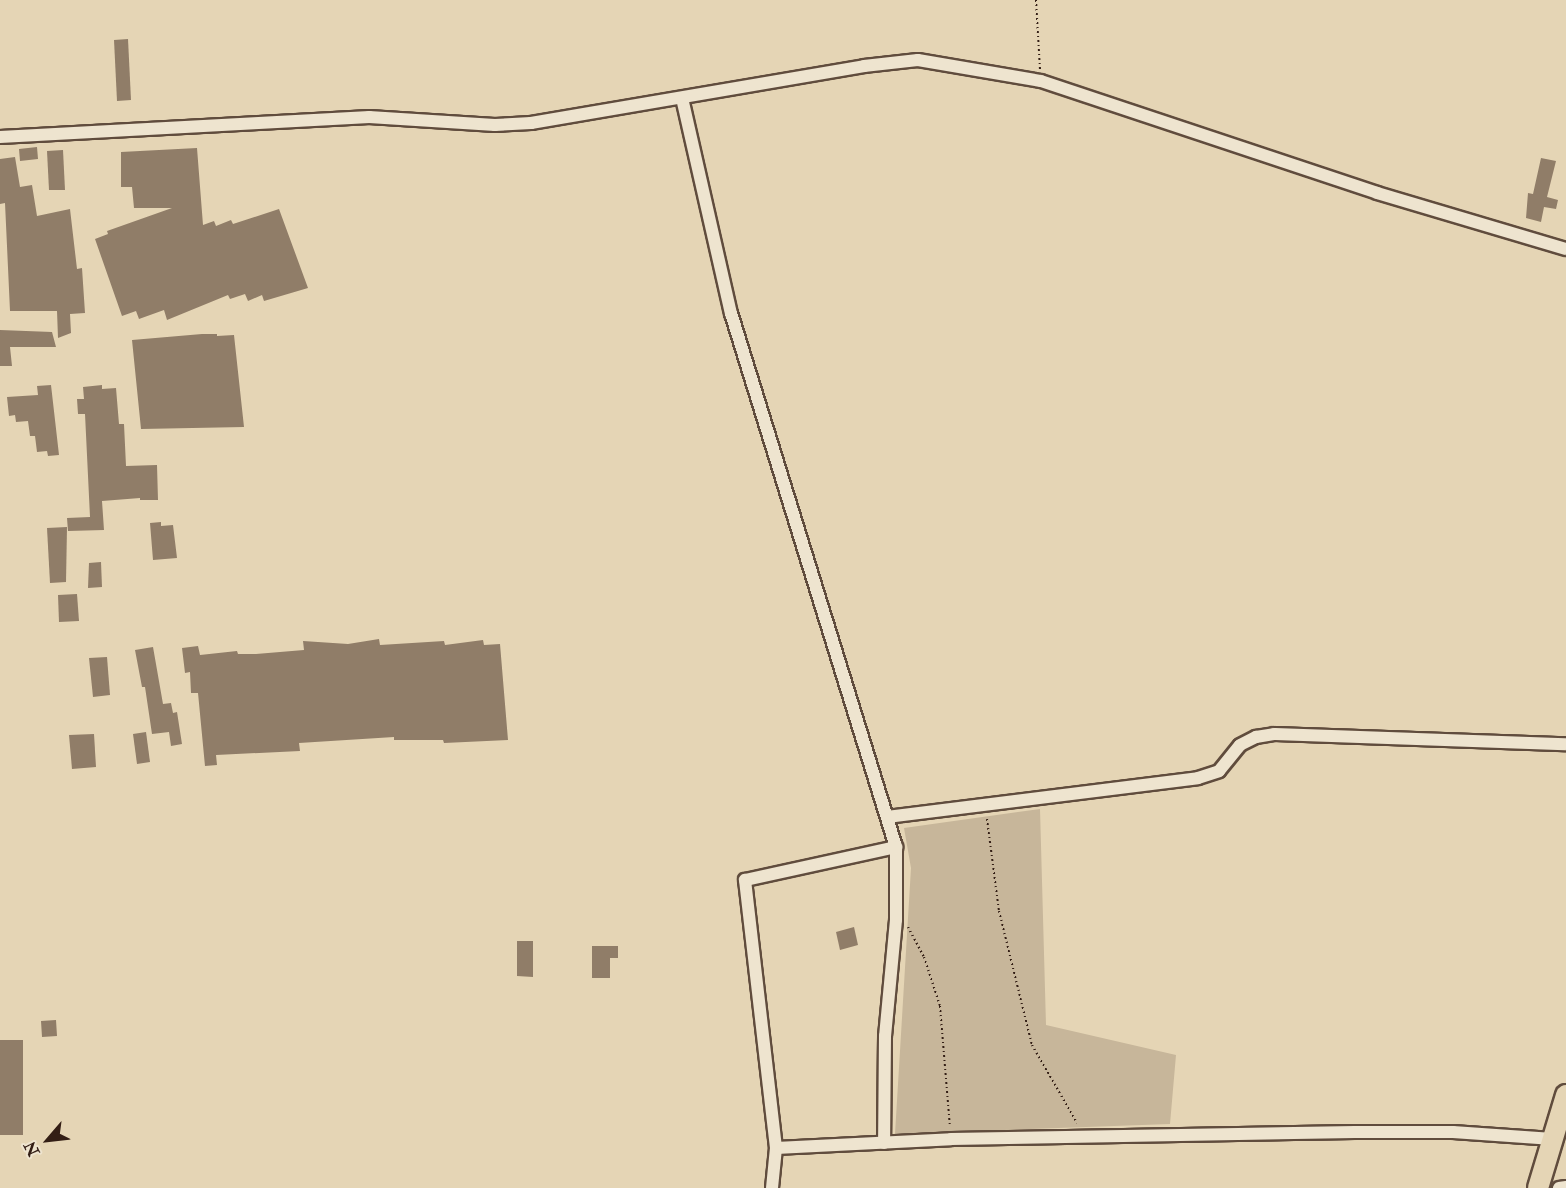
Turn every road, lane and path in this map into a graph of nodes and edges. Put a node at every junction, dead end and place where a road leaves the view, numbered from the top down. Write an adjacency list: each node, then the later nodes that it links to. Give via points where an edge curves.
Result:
1 (1036, 0): 2 (path)
2 (1041, 81): 3 (street, via 918,60); 5 (street, via 1377,193)
3 (682, 98): 4 (street, via 531,123 495,125 369,117); 8 (street, via 731,313)
4 (0, 137)
5 (1566, 249)
6 (1566, 744): 7 (street, via 1274,734 1240,745 1219,771 1198,778)
7 (985, 804): 8 (street); 12 (path, via 999,911 1032,1045)
8 (887, 817): 9 (street)
9 (896, 847): 10 (street); 16 (street, via 745,880)
10 (896, 905): 13 (path, via 924,957 940,1006); 15 (street, via 885,1036)
11 (1566, 1095): 14 (highway)
12 (1084, 1136): 13 (street); 14 (street, via 1454,1132)
13 (951, 1139): 15 (street)
14 (1553, 1139): 19 (highway)
15 (884, 1143): 16 (street)
16 (776, 1149): 18 (street)
17 (1566, 1187): 20 (street)
18 (772, 1188)
19 (1538, 1188)
20 (1559, 1188)

